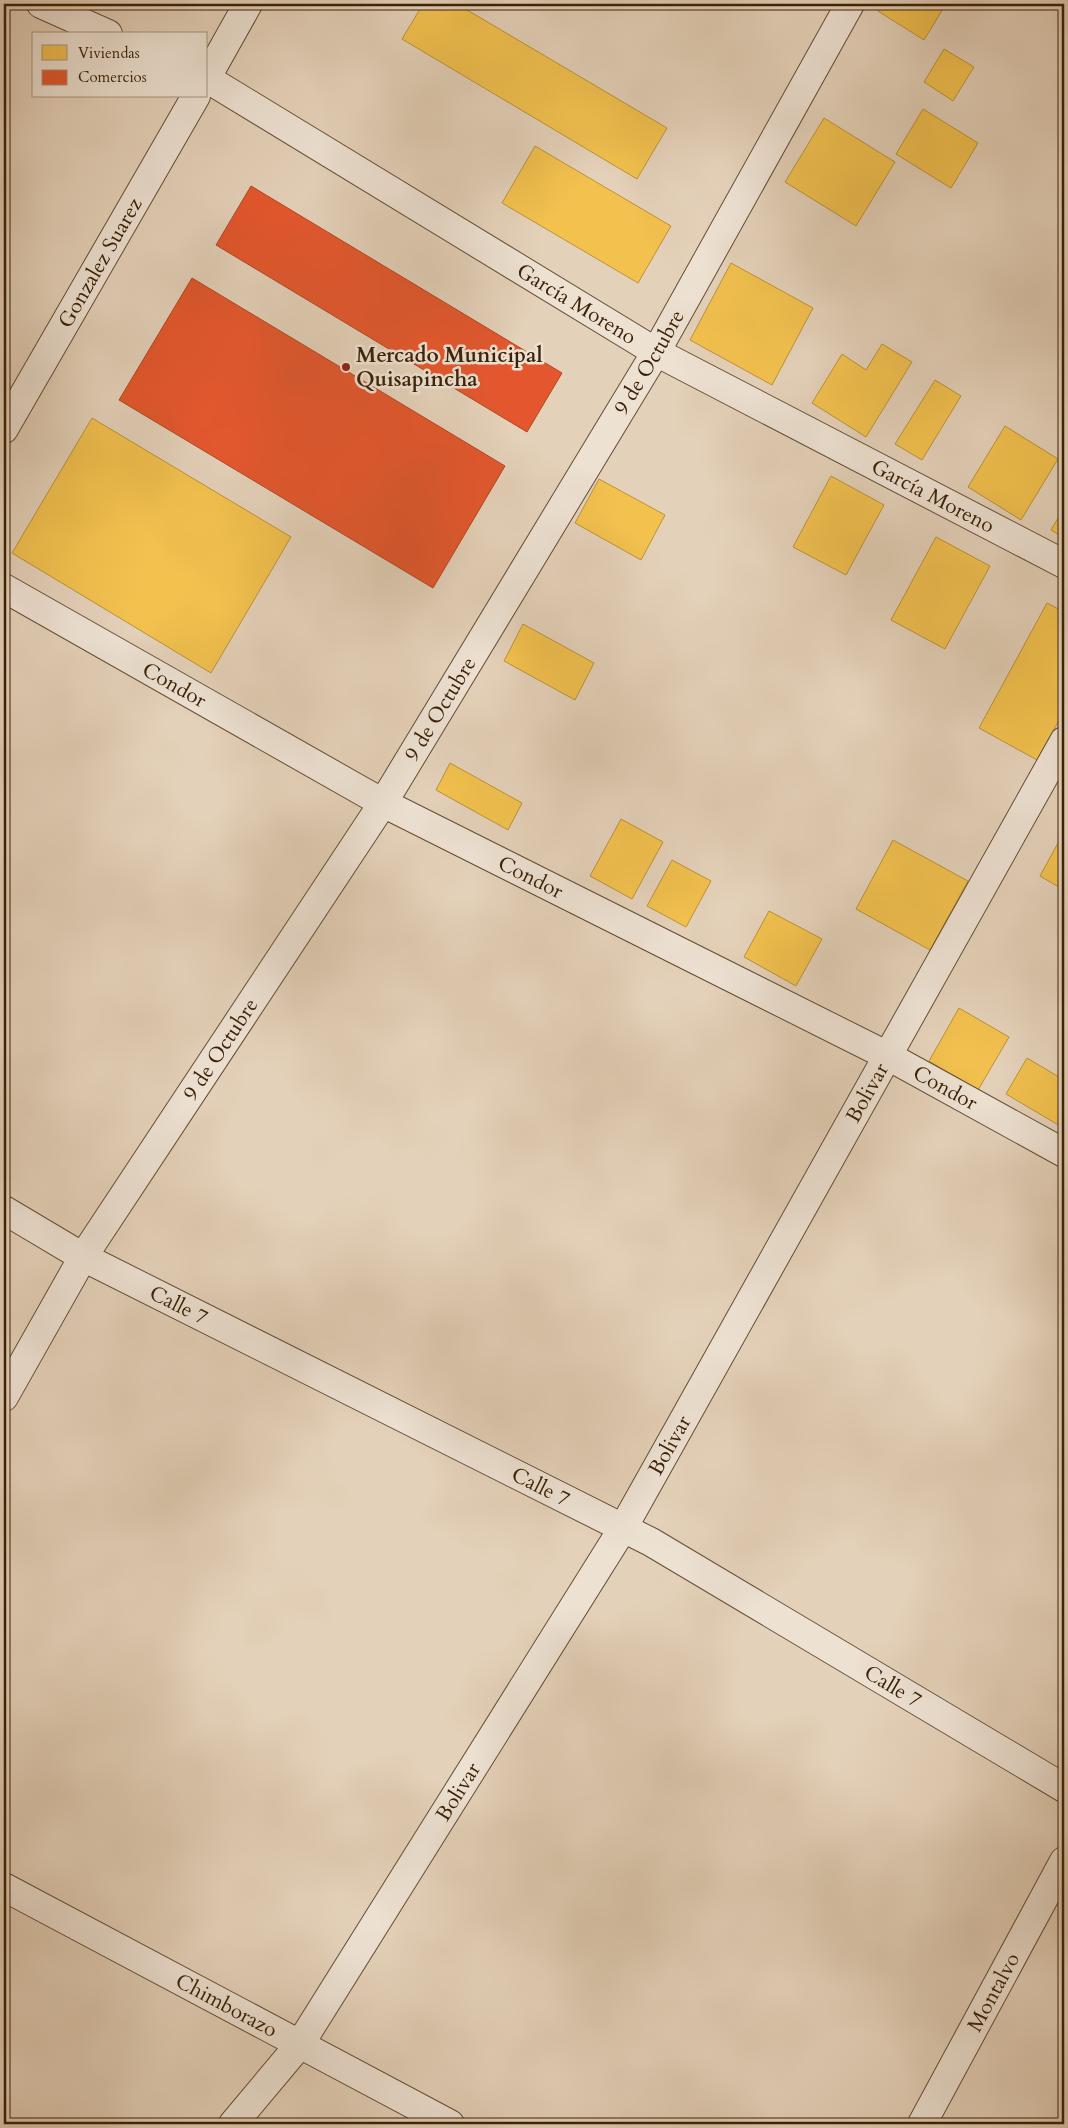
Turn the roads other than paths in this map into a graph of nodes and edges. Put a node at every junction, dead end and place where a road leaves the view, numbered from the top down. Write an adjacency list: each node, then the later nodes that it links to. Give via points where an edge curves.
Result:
1 (41, 4): 4 (street)
2 (248, 4): 5 (street)
3 (850, 4): 8 (street, 9 de Octubre)
4 (104, 32)
5 (208, 74)
6 (208, 79): 8 (street, García Moreno)
7 (195, 98): 9 (street, Gonzalez Suarez)
8 (656, 352): 10 (street, García Moreno); 13 (street, 9 de Octubre)
9 (4, 429)
10 (1064, 564)
11 (4, 588): 13 (street, Condor)
12 (1064, 741): 14 (street, Bolivar)
13 (382, 803): 14 (street, Condor); 17 (street, 9 de Octubre)
14 (888, 1056): 15 (street, Condor); 19 (street, Bolivar)
15 (1064, 1153)
16 (4, 1210): 17 (street, Calle 7)
17 (83, 1257): 18 (street, 9 de Octubre); 19 (street, Calle 7)
18 (4, 1397)
19 (624, 1528): 20 (street, Calle 7); 23 (street, Bolivar)
20 (1064, 1788)
21 (1064, 1861): 26 (street, Montalvo)
22 (4, 1887): 23 (street, Chimborazo)
23 (300, 2044): 24 (street, Bolivar); 25 (street, Chimborazo)
24 (233, 2124)
25 (450, 2124)
26 (922, 2124)

